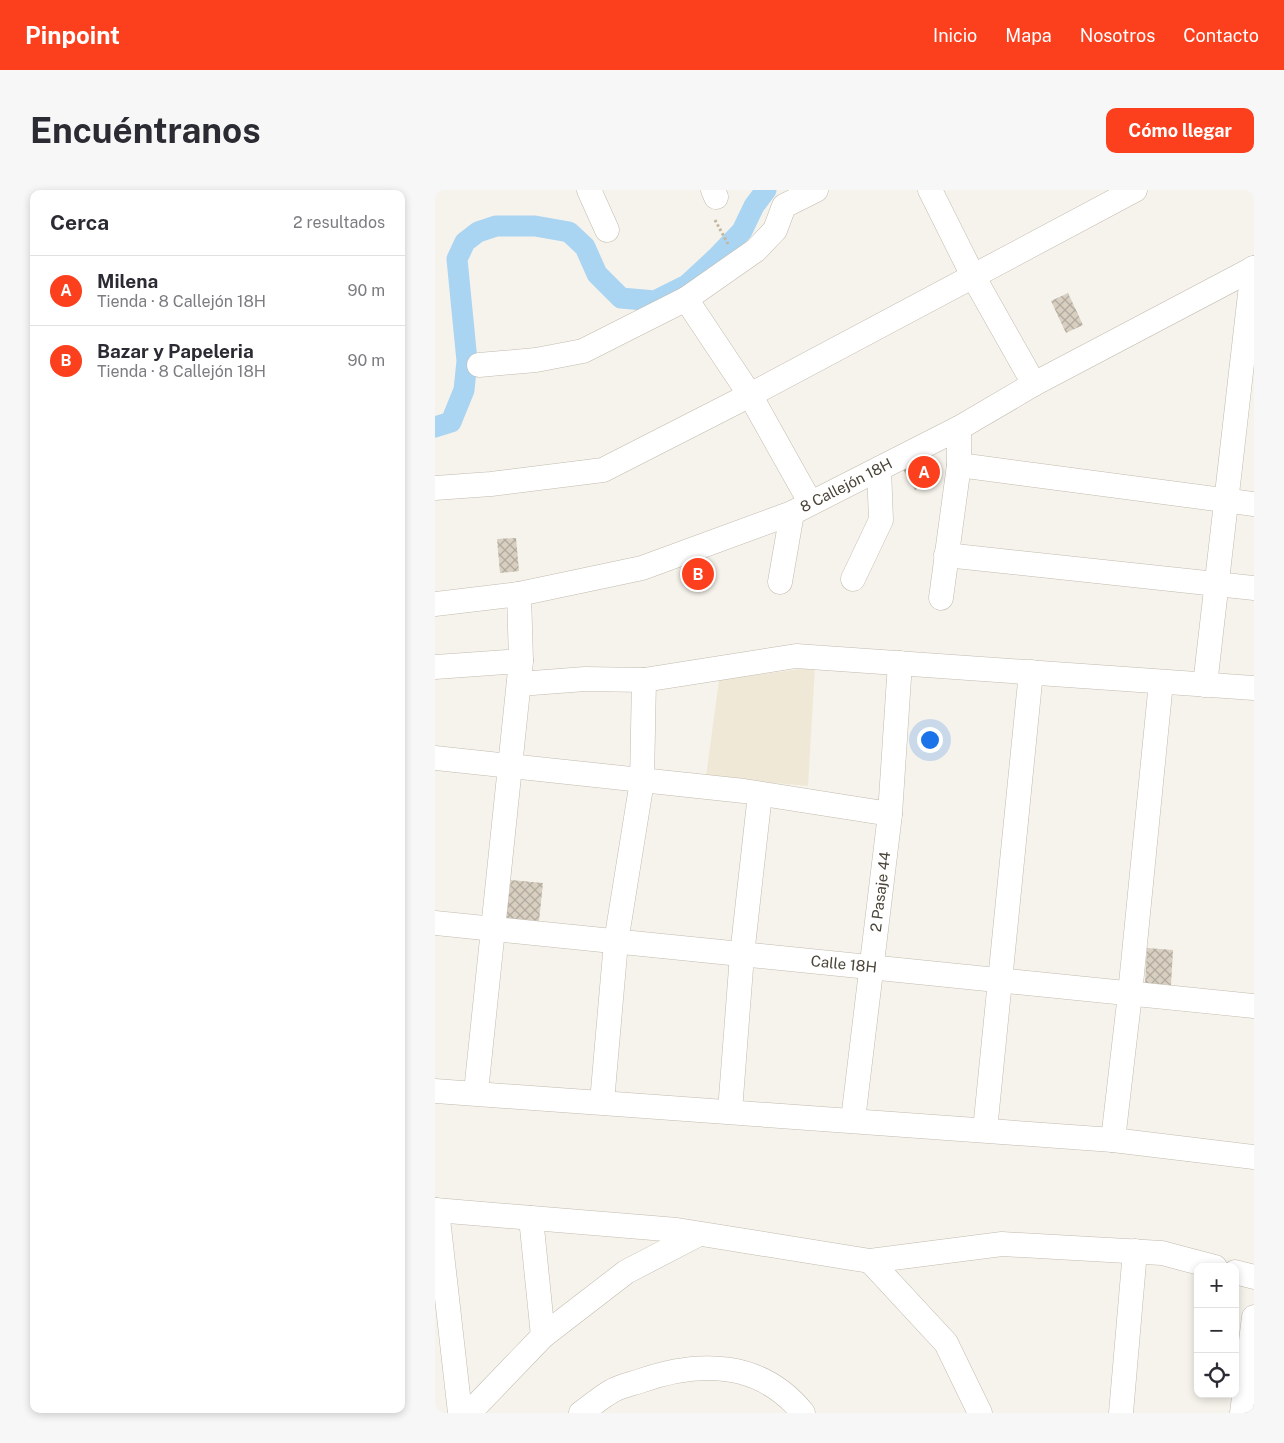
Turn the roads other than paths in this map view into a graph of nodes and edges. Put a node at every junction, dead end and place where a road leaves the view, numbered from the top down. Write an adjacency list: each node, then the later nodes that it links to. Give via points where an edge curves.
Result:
1 (589, 190): 5 (street)
2 (816, 190): 8 (street, via 785,206 775,230 756,250)
3 (930, 190): 7 (street)
4 (1135, 190): 7 (street)
5 (607, 230)
6 (1253, 268): 10 (street, 8 Callejón 18H); 11 (street)
7 (973, 276): 10 (street); 12 (street)
8 (686, 299): 9 (street, via 583,351 536,360); 12 (street)
9 (479, 365)
10 (1034, 384): 13 (street, 8 Callejón 18H)
11 (1247, 390): 17 (street)
12 (750, 395): 16 (street, via 603,470); 19 (street)
13 (959, 428): 14 (street); 15 (street, 8 Callejón 18H)
14 (959, 465): 17 (street); 20 (street)
15 (879, 469): 19 (street, 8 Callejón 18H); 21 (street, via 881,520)
16 (435, 488)
17 (1227, 501): 18 (street); 23 (street)
18 (1254, 504)
19 (801, 507): 22 (street); 25 (street, 8 Callejón 18H, via 642,568)
20 (946, 555): 23 (street); 26 (street)
21 (853, 579)
22 (780, 582)
23 (1217, 584): 24 (street); 34 (street)
24 (1254, 588)
25 (519, 594): 27 (street, 8 Callejón 18H); 31 (street)
26 (941, 598)
27 (435, 604)
28 (900, 663): 30 (street); 32 (street, via 796,656); 40 (street, 2 Pasaje 44)
29 (435, 667): 31 (street)
30 (1031, 672): 33 (street); 46 (street)
31 (520, 673): 32 (street); 37 (street)
32 (644, 680): 38 (street)
33 (1161, 682): 34 (street); 47 (street)
34 (1205, 685): 35 (street)
35 (1254, 688)
36 (435, 758): 37 (street)
37 (511, 767): 38 (street); 42 (street)
38 (642, 781): 39 (street); 43 (street)
39 (760, 794): 40 (street); 44 (street)
40 (890, 814): 45 (street, 2 Pasaje 44)
41 (435, 923): 42 (street, Calle 18H)
42 (493, 930): 43 (street, Calle 18H); 50 (street)
43 (616, 942): 44 (street, Calle 18H); 51 (street)
44 (742, 955): 45 (street, Calle 18H); 52 (street)
45 (873, 968): 46 (street, Calle 18H); 53 (street, 2 Pasaje 44)
46 (1001, 981): 47 (street, Calle 18H); 54 (street)
47 (1130, 994): 48 (street, Calle 18H); 55 (street)
48 (1254, 1006)
49 (435, 1091): 50 (street)
50 (476, 1092): 51 (street)
51 (602, 1102): 52 (street)
52 (730, 1111): 53 (street)
53 (853, 1120): 54 (street)
54 (985, 1130): 55 (street)
55 (1113, 1140): 56 (street)
56 (1254, 1157)
57 (436, 1210): 58 (street); 67 (street)
58 (531, 1218): 59 (street); 66 (street)
59 (699, 1234): 61 (street); 66 (street, via 626,1272)
60 (1135, 1251): 61 (street, via 1001,1244); 62 (street, via 1162,1253); 72 (street)
61 (870, 1262): 71 (street, via 946,1343)
62 (1200, 1263)
63 (1239, 1273): 64 (street)
64 (1254, 1277)
65 (1254, 1317): 73 (street)
66 (543, 1336): 68 (street)
67 (460, 1413)
68 (469, 1413)
69 (581, 1413): 70 (street, via 612,1391 693,1368 733,1369 769,1381)
70 (803, 1413)
71 (980, 1413)
72 (1121, 1413)
73 (1242, 1413)

